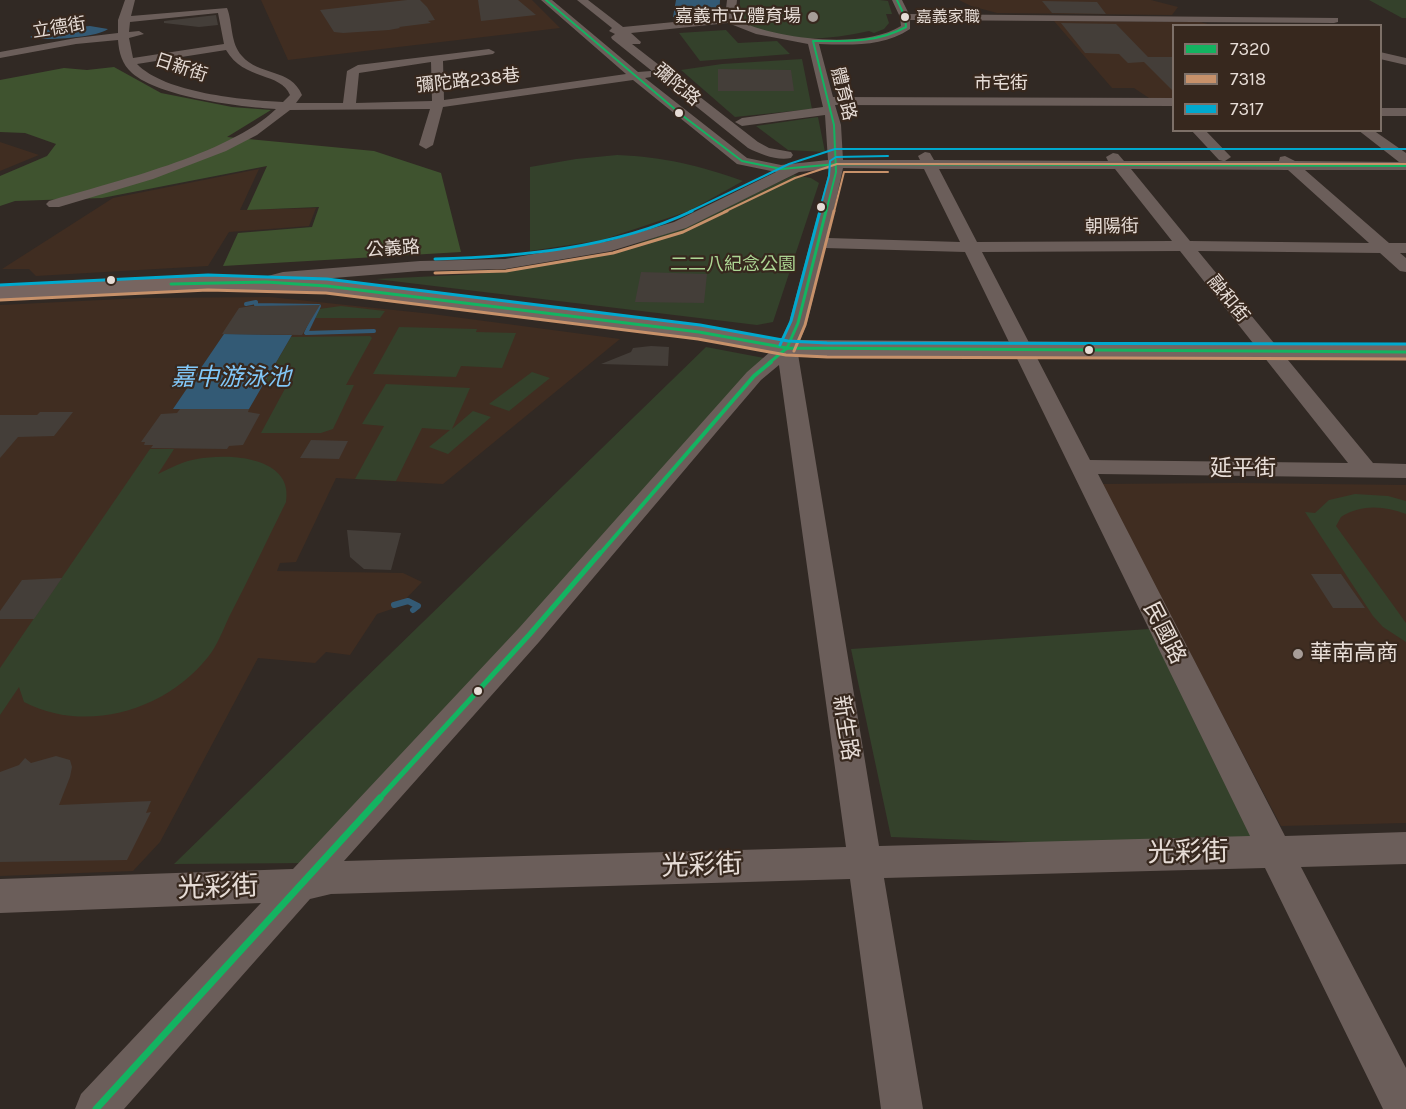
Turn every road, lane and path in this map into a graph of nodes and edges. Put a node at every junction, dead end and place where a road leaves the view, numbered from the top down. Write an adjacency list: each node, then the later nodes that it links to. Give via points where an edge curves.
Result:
1 (130, 0): 11 (street, 日新街)
2 (732, 0): 12 (street)
3 (897, 0): 7 (street)
4 (576, 6): 16 (street, 彌陀路); 16 (street, 彌陀路)
5 (1197, 8): 6 (street)
6 (1223, 15): 9 (street); 10 (street)
7 (905, 17): 8 (street, via 952,14); 18 (street, 體育路, via 906,27 888,36)
8 (1208, 18): 9 (street); 13 (street)
9 (1236, 18): 10 (street); 14 (street)
10 (1331, 18)
11 (123, 20): 17 (street, 日新街); 19 (street, via 223,10 219,27)
12 (730, 20): 16 (street); 18 (street, 體育路, via 758,33)
13 (1216, 24)
14 (1256, 24)
15 (145, 33): 17 (street, 立德街)
16 (610, 33): 28 (street, 彌陀路); 29 (street, 彌陀路); 37 (street, 彌陀路); 47 (street, 彌陀路, via 753,145)
17 (123, 35): 22 (street, 立德街); 27 (street, 日新街)
18 (813, 41): 33 (street, 體育路)
19 (230, 46): 27 (street); 32 (street, via 241,63 288,81 296,95)
20 (1382, 51): 26 (street)
21 (489, 52): 24 (street)
22 (0, 55)
23 (1382, 56): 26 (street)
24 (437, 57): 30 (street); 34 (street, via 353,71)
25 (1382, 61): 26 (street)
26 (1403, 61)
27 (129, 62): 32 (street, 日新街, via 143,76 187,93)
28 (650, 74): 29 (street, 彌陀路238巷); 47 (street, 彌陀路, via 746,153 765,160)
29 (636, 76): 30 (street, 彌陀路238巷); 48 (street, 彌陀路, via 707,135)
30 (438, 104): 34 (street, 彌陀路238巷); 40 (street)
31 (1172, 104): 33 (street, 市宅街)
32 (290, 106): 34 (street, 彌陀路238巷); 50 (street, via 255,131 186,163)
33 (829, 106): 37 (street, 市宅街); 42 (street, 體育路)
34 (349, 107)
35 (1382, 112): 36 (street)
36 (1406, 112)
37 (742, 122): 47 (street, 彌陀路)
38 (1199, 132): 41 (street)
39 (1367, 132): 44 (street)
40 (426, 145)
41 (1224, 157): 45 (street); 46 (street)
42 (836, 160): 43 (street, 公義路); 47 (street, 公義路); 51 (street)
43 (926, 160): 45 (street, 公義路); 53 (street, 民國路)
44 (1405, 160): 46 (street)
45 (1116, 161): 46 (street); 52 (street, 融和街)
46 (1287, 161): 54 (street)
47 (800, 162): 48 (street, 彌陀路, via 781,169); 49 (street, 公義路, via 792,171)
48 (748, 163): 49 (street, 公義路, via 758,171 759,180)
49 (730, 202): 57 (street, 公義路, via 669,228 611,246 548,258 505,264 283,276)
50 (54, 204)
51 (819, 243): 53 (street, 朝陽街); 59 (street, via 798,323)
52 (1185, 246): 53 (street, 朝陽街); 54 (street, 朝陽街); 61 (street, 融和街)
53 (970, 248): 60 (street, 民國路)
54 (1384, 248): 55 (street, 朝陽街); 56 (street)
55 (1406, 248)
56 (1406, 267)
57 (266, 282): 58 (main road); 59 (main road, via 327,286 699,332)
58 (0, 293)
59 (787, 348): 60 (main road); 68 (street, 新生路); 69 (street, via 754,376 528,634)
60 (1022, 350): 61 (main road); 63 (street, 民國路)
61 (1270, 351): 62 (main road); 64 (street, 融和街)
62 (1406, 352)
63 (1080, 467): 64 (street, 延平街); 67 (street, 民國路)
64 (1366, 470): 65 (street, 延平街)
65 (1406, 471)
66 (1406, 848): 67 (street, 光彩街)
67 (1275, 851): 68 (street, 光彩街); 73 (street, 民國路)
68 (865, 861): 69 (street, 光彩街, via 331,878); 72 (street, 新生路)
69 (300, 885): 70 (street, 光彩街); 71 (street)
70 (0, 896)
71 (96, 1109)
72 (902, 1109)
73 (1405, 1109)

